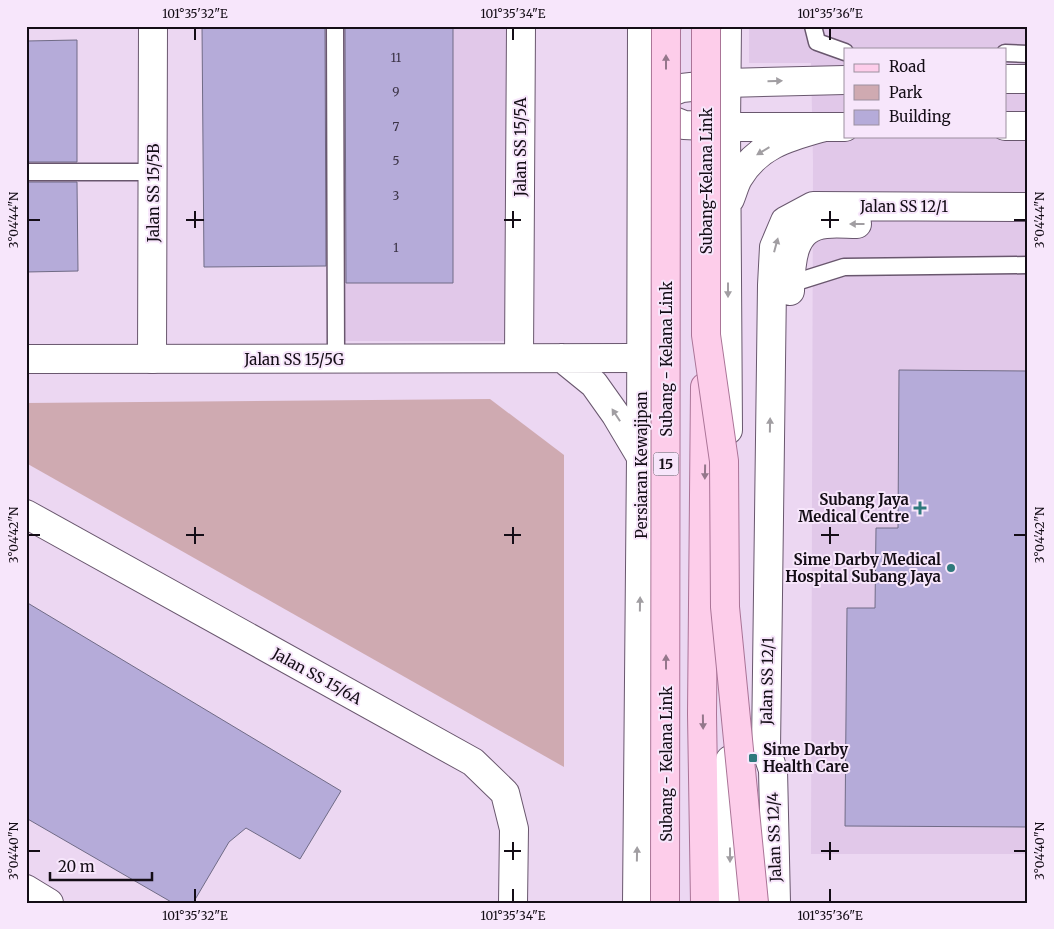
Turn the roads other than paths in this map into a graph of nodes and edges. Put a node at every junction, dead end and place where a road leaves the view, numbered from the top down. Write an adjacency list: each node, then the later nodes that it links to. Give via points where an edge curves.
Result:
1 (153, 26): 23 (street, Jalan SS 15/5B)
2 (335, 26): 35 (lane)
3 (521, 26): 30 (street, Jalan SS 15/5A)
4 (642, 26): 12 (street, Persiaran Kewajipan)
5 (666, 26): 44 (main road, Subang - Kelana Link / 15, one-way to 5, bridge)
6 (706, 26): 29 (main road, Subang-Kelana Link, bridge)
7 (727, 26): 16 (street)
8 (813, 26): 9 (lane, via 817,42)
9 (844, 52)
10 (1006, 53): 11 (lane)
11 (1028, 54)
12 (641, 77): 17 (street); 32 (street, Persiaran Kewajipan)
13 (1028, 78): 14 (street)
14 (1006, 79)
15 (844, 80): 16 (street, one-way to 15)
16 (726, 83): 17 (street, via 682,88 661,96); 20 (street)
17 (658, 110): 20 (street, via 664,117 684,125); 38 (street, via 655,125 655,482)
18 (1006, 126): 19 (street)
19 (1028, 126)
20 (726, 127): 21 (street); 24 (street)
21 (835, 127): 24 (street, one-way to 24, via 783,139 756,155 738,178)
22 (26, 172): 23 (lane)
23 (153, 172): 34 (street, Jalan SS 15/5B)
24 (728, 206): 46 (street, one-way to 46)
25 (1028, 207): 28 (street, Jalan SS 12/1, one-way to 25, via 774,247 785,221 813,206)
26 (1028, 224): 28 (street, Jalan SS 12/1, one-way to 28, via 824,224 807,230 795,246 790,268)
27 (1028, 265): 28 (lane, via 844,267)
28 (781, 285): 39 (street, Jalan SS 12/1, via 766,749)
29 (706, 336): 45 (main road, one-way to 45, bridge, via 702,714); 47 (main road, bridge, via 724,461 725,607)
30 (519, 358): 31 (street, Jalan SS 15/5G); 35 (street, Jalan SS 15/5G)
31 (562, 358): 32 (street, Jalan SS 15/5G); 36 (street, one-way to 31, via 594,384)
32 (641, 358): 36 (street, Persiaran Kewajipan)
33 (26, 359): 34 (street, Jalan SS 15/5G)
34 (152, 359): 35 (street, Jalan SS 15/5G)
35 (336, 359)
36 (641, 457): 38 (street, Persiaran Kewajipan)
37 (26, 514): 42 (street, Jalan SS 15/6A, via 473,762 505,793 514,830)
38 (640, 553): 43 (street, Persiaran Kewajipan, one-way to 38)
39 (773, 770): 48 (street, Jalan SS 12/4)
40 (26, 889): 41 (street)
41 (49, 903)
42 (513, 903)
43 (637, 903)
44 (665, 903)
45 (705, 903)
46 (730, 903)
47 (754, 903)
48 (776, 903)

